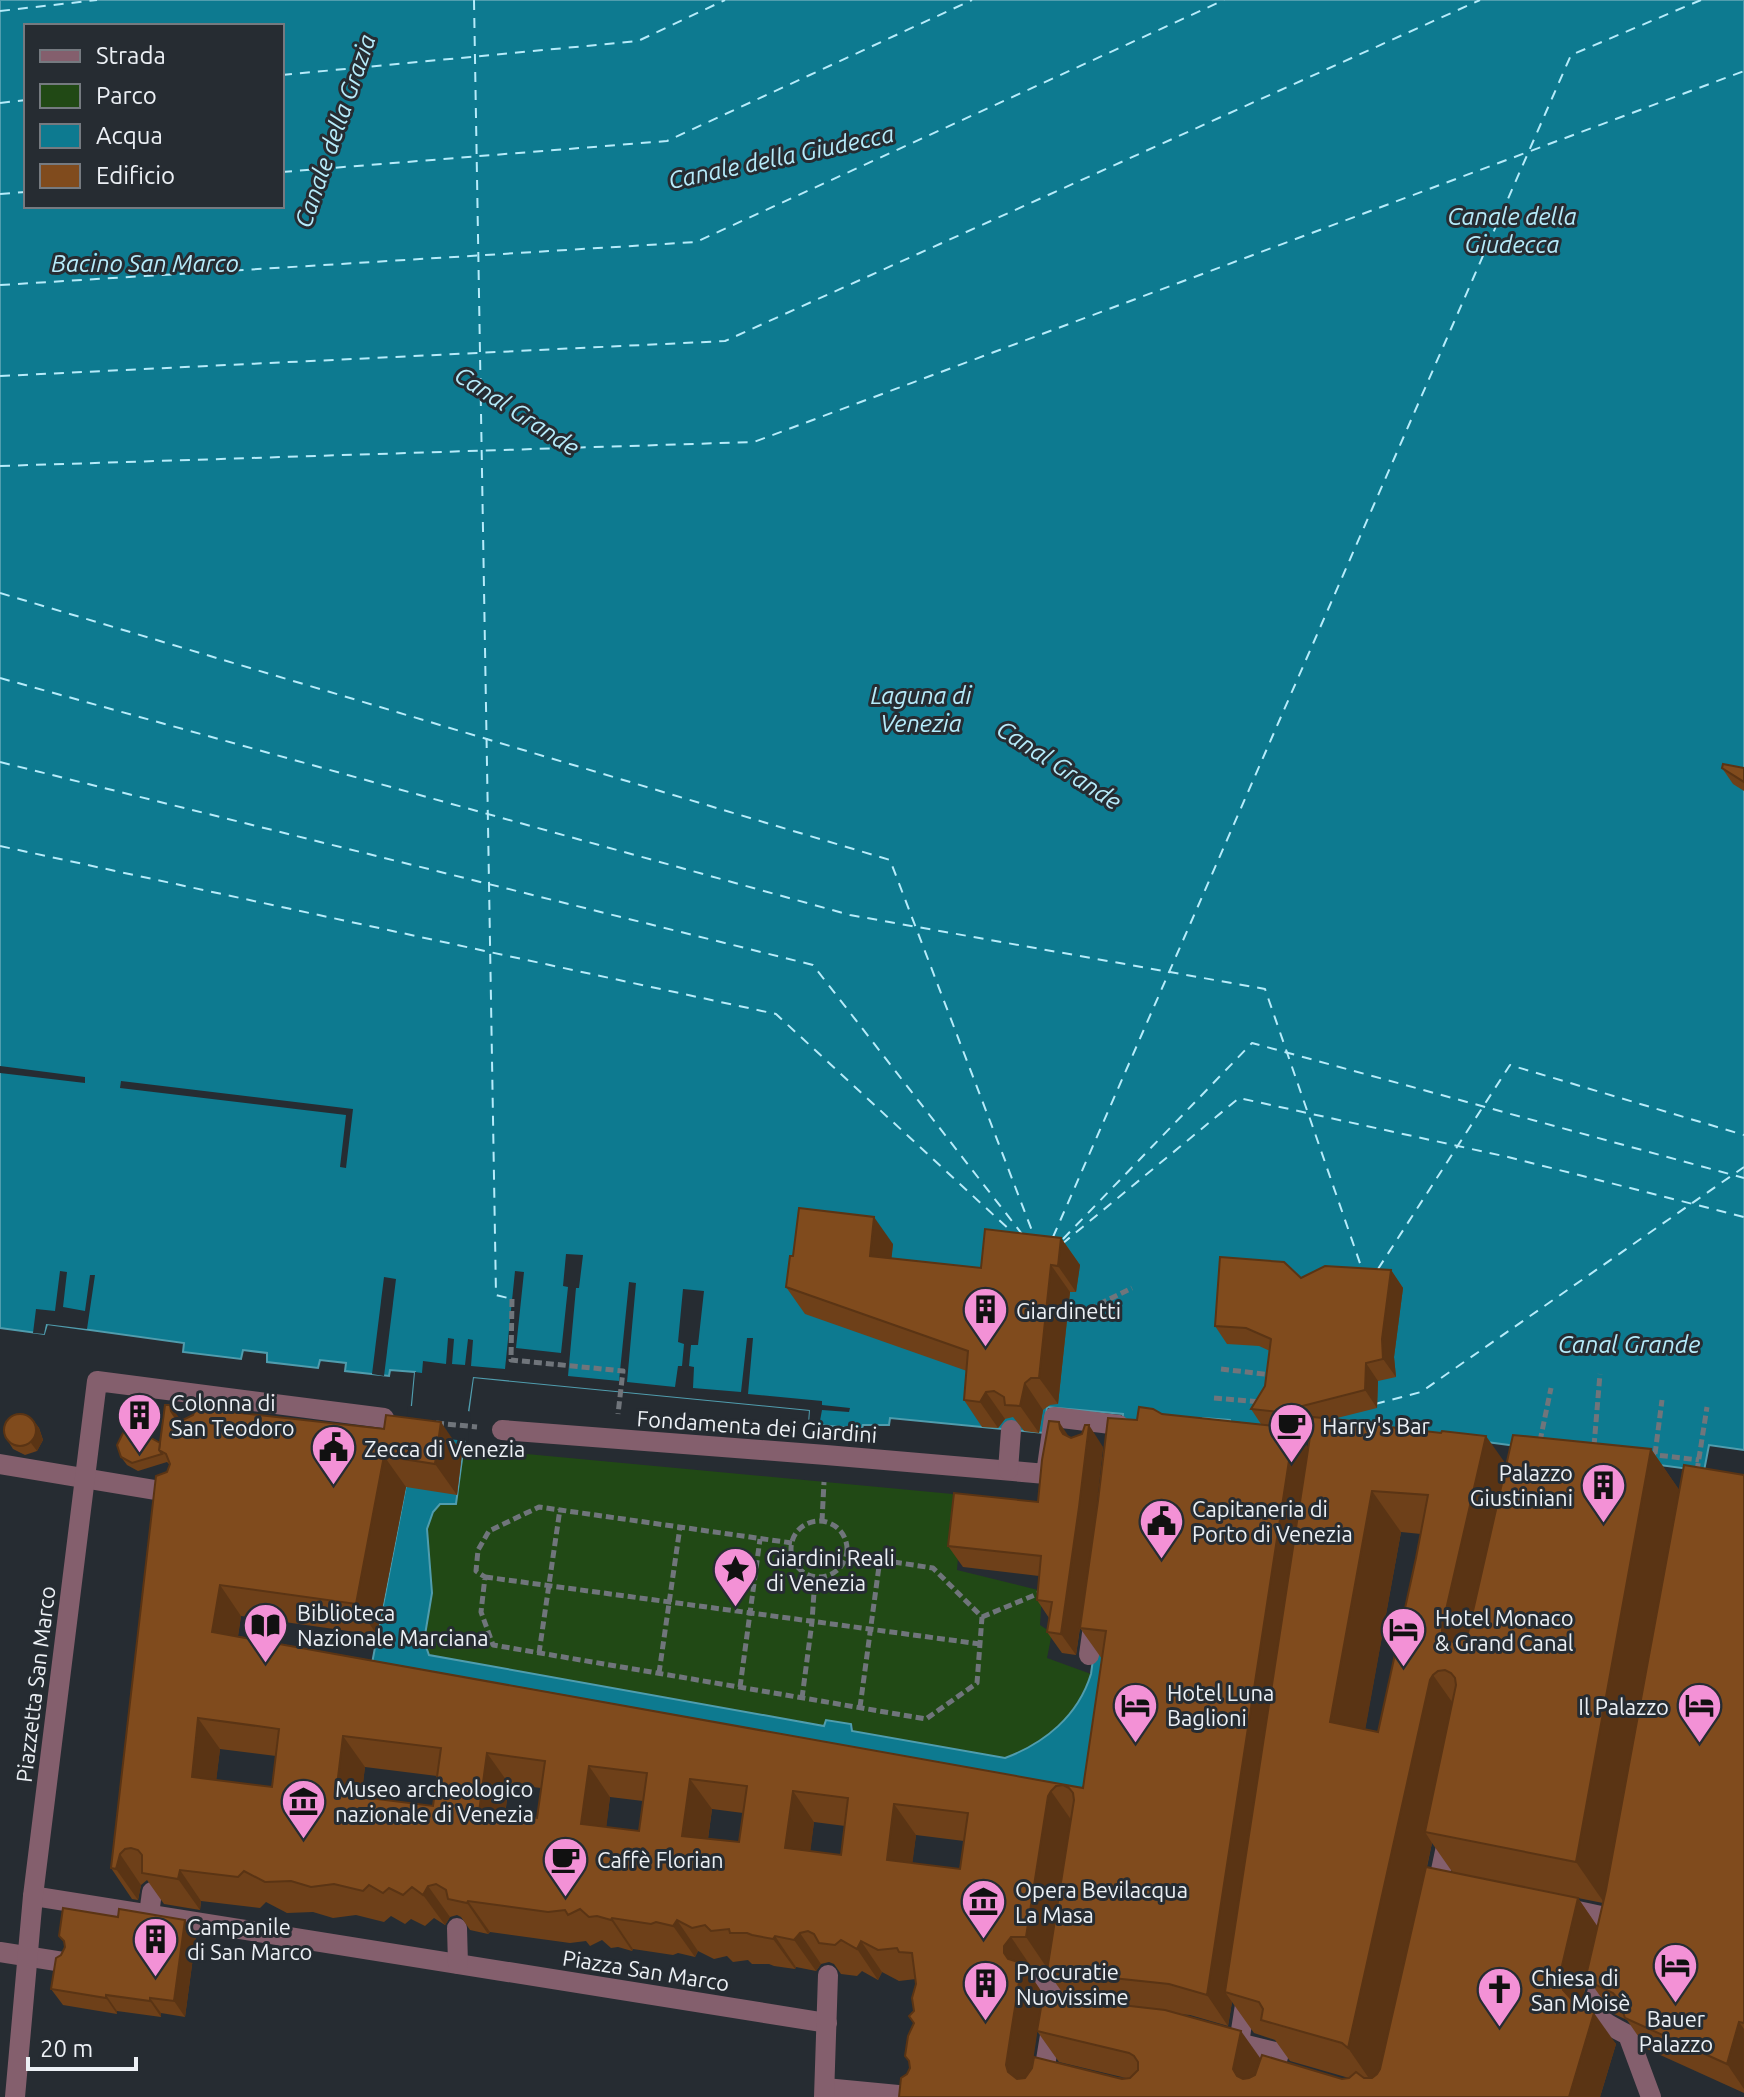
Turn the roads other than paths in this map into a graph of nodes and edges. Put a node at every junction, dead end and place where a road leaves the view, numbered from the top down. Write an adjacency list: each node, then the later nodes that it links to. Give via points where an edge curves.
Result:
1 (384, 1418): 9 (street, Piazzetta San Marco, via 209,1403 97,1381)
2 (1091, 1422): 5 (street); 7 (street, Fondamenta dei Giardini, via 1119,1425); 8 (street, Fondamenta dei Giardini, via 1054,1417 1054,1479)
3 (502, 1430): 8 (street, Fondamenta dei Giardini)
4 (1011, 1430): 8 (street)
5 (1087, 1446)
6 (0, 1464): 9 (street)
7 (1114, 1466)
8 (1008, 1470)
9 (85, 1479): 10 (street); 15 (street, Piazzetta San Marco)
10 (175, 1494)
11 (1096, 1605): 12 (street)
12 (1089, 1641)
13 (1453, 1811): 18 (street, via 1446,1885)
14 (152, 1892): 17 (street)
15 (33, 1896): 17 (street); 22 (street, Piazzetta San Marco)
16 (1542, 1904): 39 (street, via 1613,1926 1594,2008 1603,2022 1628,2035)
17 (140, 1913): 24 (street, Piazza San Marco)
18 (1431, 1914)
19 (457, 1928): 24 (street)
20 (1066, 1937): 28 (street)
21 (0, 1952): 22 (street)
22 (27, 1957): 23 (street); 35 (street, Piazzetta San Marco)
23 (63, 1962)
24 (458, 1964): 29 (street, Piazza San Marco)
25 (828, 1975): 29 (street)
26 (1038, 1980): 28 (street)
27 (1249, 1981): 31 (street)
28 (1059, 1983): 32 (street, via 1063,2014)
29 (827, 2023): 34 (street)
30 (1207, 2034): 31 (street)
31 (1239, 2043): 38 (street, via 1281,2065)
32 (1044, 2072): 33 (street); 37 (street)
33 (1069, 2077)
34 (824, 2092): 36 (street)
35 (15, 2097)
36 (919, 2097)
37 (1041, 2097)
38 (1267, 2097)
39 (1651, 2097)

